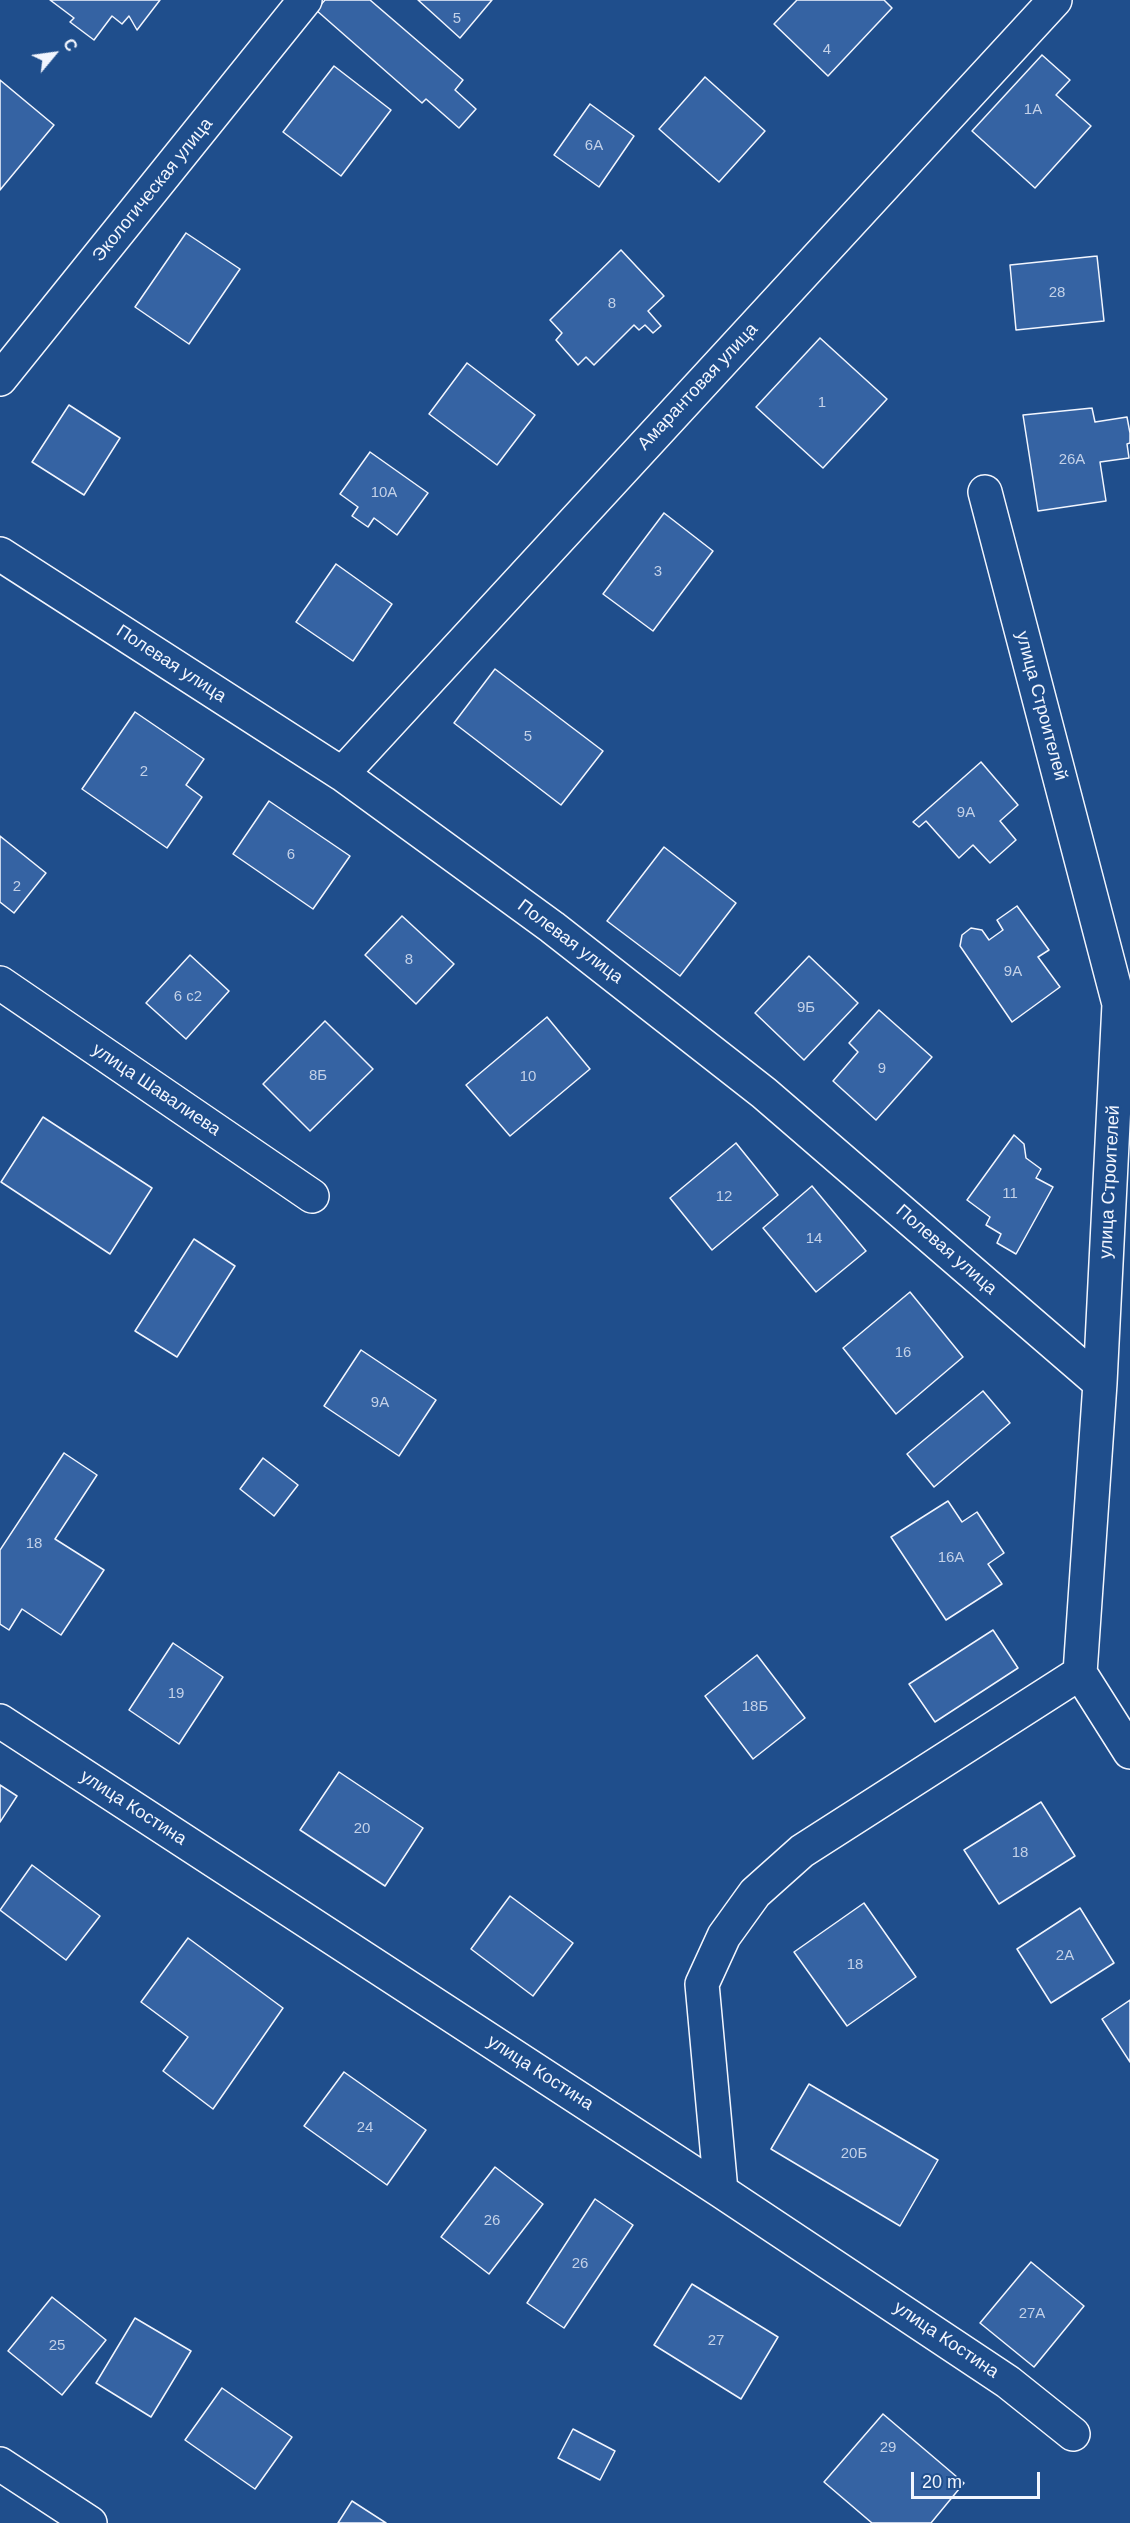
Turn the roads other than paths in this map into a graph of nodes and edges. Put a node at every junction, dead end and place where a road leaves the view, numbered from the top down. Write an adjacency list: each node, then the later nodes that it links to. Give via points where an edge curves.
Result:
1 (305, 0): 3 (street, Экологическая улица)
2 (1055, 0): 6 (street, Амарантовая улица)
3 (0, 379)
4 (985, 492): 9 (street, улица Строителей, via 1119,1004)
5 (0, 554): 6 (street, Полевая улица)
6 (342, 774): 9 (street, Полевая улица, via 552,927 764,1094)
7 (0, 984): 8 (street, улица Шавалиева)
8 (312, 1196)
9 (1100, 1383): 10 (street, улица Строителей)
10 (1080, 1673): 12 (street); 13 (street, via 802,1851 755,1893 724,1936 702,1984)
11 (0, 1721): 13 (street, улица Костина)
12 (1130, 1752)
13 (721, 2191): 14 (street, улица Костина, via 1008,2382)
14 (1073, 2434)
15 (0, 2464): 16 (street)
16 (90, 2523)

